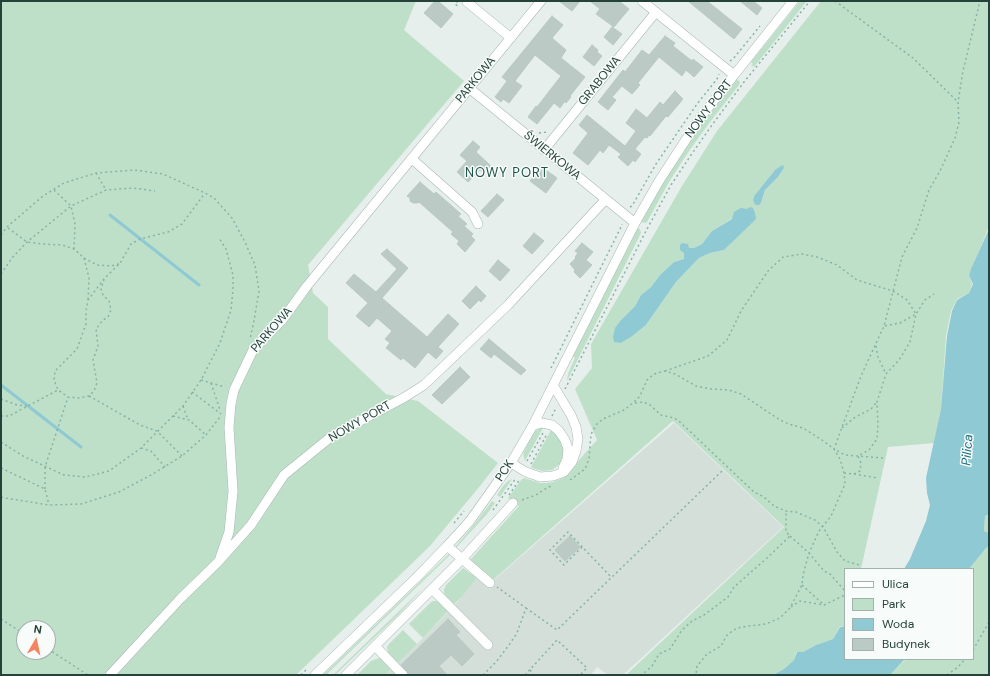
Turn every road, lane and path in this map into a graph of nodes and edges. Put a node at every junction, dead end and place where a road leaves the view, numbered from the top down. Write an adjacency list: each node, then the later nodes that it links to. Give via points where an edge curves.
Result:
1 (458, 1): 7 (path, via 455,4)
2 (541, 1): 9 (street, PARKOWA)
3 (642, 1): 8 (street)
4 (793, 1): 10 (street, NOWY PORT)
5 (835, 1): 12 (path, via 913,58)
6 (982, 1): 12 (path, via 963,71)
7 (464, 5): 9 (street)
8 (656, 12): 10 (street); 14 (street, GRABOWA)
9 (511, 38): 11 (street, PARKOWA)
10 (734, 75): 25 (street, NOWY PORT, via 700,118)
11 (469, 88): 15 (street, ŚWIERKOWA); 16 (street, PARKOWA)
12 (958, 102): 36 (path, via 959,122 955,138 929,190 917,228 902,257)
13 (534, 133): 14 (path, via 549,132)
14 (555, 136): 15 (street, GRABOWA)
15 (544, 150): 22 (street, ŚWIERKOWA)
16 (412, 159): 26 (street, via 472,212); 50 (street, PARKOWA, via 307,286 283,320 253,350)
17 (96, 173): 18 (path, via 64,183); 19 (path); 21 (path, via 134,170 163,174)
18 (54, 190): 23 (path); 27 (path, via 43,196)
19 (106, 190): 20 (path, via 133,188); 23 (path)
20 (155, 191)
21 (205, 193): 33 (path, via 182,224 168,232 131,244); 41 (path, via 214,198 232,218 255,266 259,291)
22 (605, 200): 25 (street, ŚWIERKOWA); 101 (street, NOWY PORT, via 508,305 424,385 332,436 284,475 251,525)
23 (71, 206): 30 (path); 31 (path, via 75,224)
24 (622, 222): 44 (path)
25 (635, 223): 48 (street, PCK)
26 (478, 224)
27 (8, 227): 28 (path); 30 (path)
28 (1, 235)
29 (219, 238): 46 (path, via 226,249 233,276 231,310 220,342)
30 (27, 242): 31 (path, via 62,245); 34 (path)
31 (74, 249): 32 (path)
32 (84, 258): 33 (path, via 97,265 111,266); 38 (path, via 88,278)
33 (120, 263): 35 (path)
34 (1, 274)
35 (104, 279): 38 (path); 52 (path, via 103,294 110,301 111,310 96,329 98,346 93,360 97,383)
36 (894, 291): 39 (path, via 907,300); 40 (path); 43 (path, via 857,280 837,264 818,257 802,254 783,257 768,271 741,311 727,340 708,356)
37 (934, 294): 39 (path, via 925,300)
38 (88, 300): 49 (path, via 86,324 77,350 55,371 54,380)
39 (916, 314): 40 (path, via 900,323); 45 (path, via 910,342)
40 (884, 326): 42 (path)
41 (249, 341)
42 (876, 344): 45 (path, via 878,357); 65 (path)
43 (665, 371): 56 (path, via 654,374 647,380); 70 (path, via 696,386 741,394 780,420 803,428)
44 (548, 374)
45 (886, 374): 55 (path)
46 (200, 380): 47 (path); 51 (path)
47 (211, 383): 50 (path); 59 (path)
48 (553, 385): 63 (street, PCK); 82 (street, via 571,415 578,439 572,462 564,472)
49 (58, 390): 53 (path); 57 (path)
50 (234, 390): 101 (street, PARKOWA, via 229,427 233,491 229,532)
51 (192, 392): 58 (path); 59 (path)
52 (89, 396): 53 (path); 66 (path, via 140,425)
53 (68, 397): 75 (path)
54 (1, 399): 57 (path)
55 (877, 402): 65 (path, via 872,409 854,418); 72 (path, via 877,439 869,450)
56 (634, 403): 84 (path, via 597,424 591,434 589,459 585,469); 93 (path, via 643,402 661,415 680,422 754,492)
57 (28, 406): 60 (path, via 9,416)
58 (183, 406): 61 (path); 62 (path)
59 (222, 414): 67 (path)
60 (1, 416)
61 (172, 416): 62 (path); 66 (path)
62 (188, 420): 67 (path)
63 (533, 425): 64 (street); 74 (street, PCK)
64 (552, 425): 79 (path); 82 (street, via 565,440 568,449 563,469)
65 (842, 428): 70 (path)
66 (157, 431): 69 (path); 71 (path)
67 (206, 435): 71 (path)
68 (1, 442): 75 (path)
69 (141, 448): 75 (path, via 109,470 85,477 64,475); 76 (path, via 151,451)
70 (834, 449): 72 (path, via 845,455); 80 (path)
71 (182, 456): 76 (path)
72 (858, 456): 73 (path); 81 (path, via 860,471)
73 (883, 458)
74 (511, 463): 79 (street); 87 (street, PCK)
75 (45, 467): 86 (path)
76 (165, 467): 91 (path, via 119,492 81,504)
77 (1, 468): 86 (path)
78 (724, 470): 103 (path)
79 (526, 472): 82 (street); 89 (path)
80 (844, 473): 81 (path); 95 (path, via 845,484 831,516)
81 (854, 474): 83 (path)
82 (553, 476)
83 (878, 478)
84 (566, 482)
85 (554, 486): 89 (path, via 536,495)
86 (45, 489): 91 (path)
87 (490, 494): 90 (path); 97 (street, PCK)
88 (1, 497): 91 (path)
89 (510, 500): 100 (street)
90 (502, 504)
91 (49, 505)
92 (467, 508): 94 (path)
93 (786, 511): 95 (path, via 796,512 815,520); 96 (path, via 786,532)
94 (452, 525)
95 (822, 527): 99 (path); 102 (path, via 837,552 846,561)
96 (790, 536): 99 (path); 132 (path, via 734,587 728,597 682,630 670,649 659,654 652,666)
97 (447, 546): 100 (street); 125 (street, PCK)
98 (582, 547): 98 (path, via 568,532 550,550 564,565); 103 (path)
99 (809, 553): 105 (path); 107 (path)
100 (462, 559): 104 (street); 106 (street)
101 (218, 562): 123 (street, NOWY PORT)
102 (860, 565)
103 (611, 577): 110 (path, via 557,630)
104 (490, 583): 110 (path)
105 (802, 585): 109 (path); 111 (path)
106 (432, 589): 115 (street); 116 (street)
107 (844, 590)
108 (844, 595): 109 (path)
109 (824, 605): 111 (path, via 800,602)
110 (526, 608): 128 (path, via 517,633)
111 (790, 608): 133 (path, via 780,618 766,624 737,628 727,635 721,646 707,654 697,666)
112 (1, 619): 114 (path)
113 (989, 622): 117 (path)
114 (16, 629)
115 (488, 645)
116 (375, 646): 126 (street); 127 (street)
117 (974, 648)
118 (56, 654): 122 (path)
119 (964, 660): 134 (path)
120 (312, 664): 124 (path)
121 (530, 670): 129 (path); 130 (path); 131 (path, via 557,640 587,668)
122 (88, 675)
123 (110, 675)
124 (301, 675)
125 (315, 675)
126 (346, 675)
127 (403, 675)
128 (483, 675)
129 (525, 675)
130 (534, 675)
131 (580, 675)
132 (640, 675)
133 (696, 675)
134 (947, 675)

